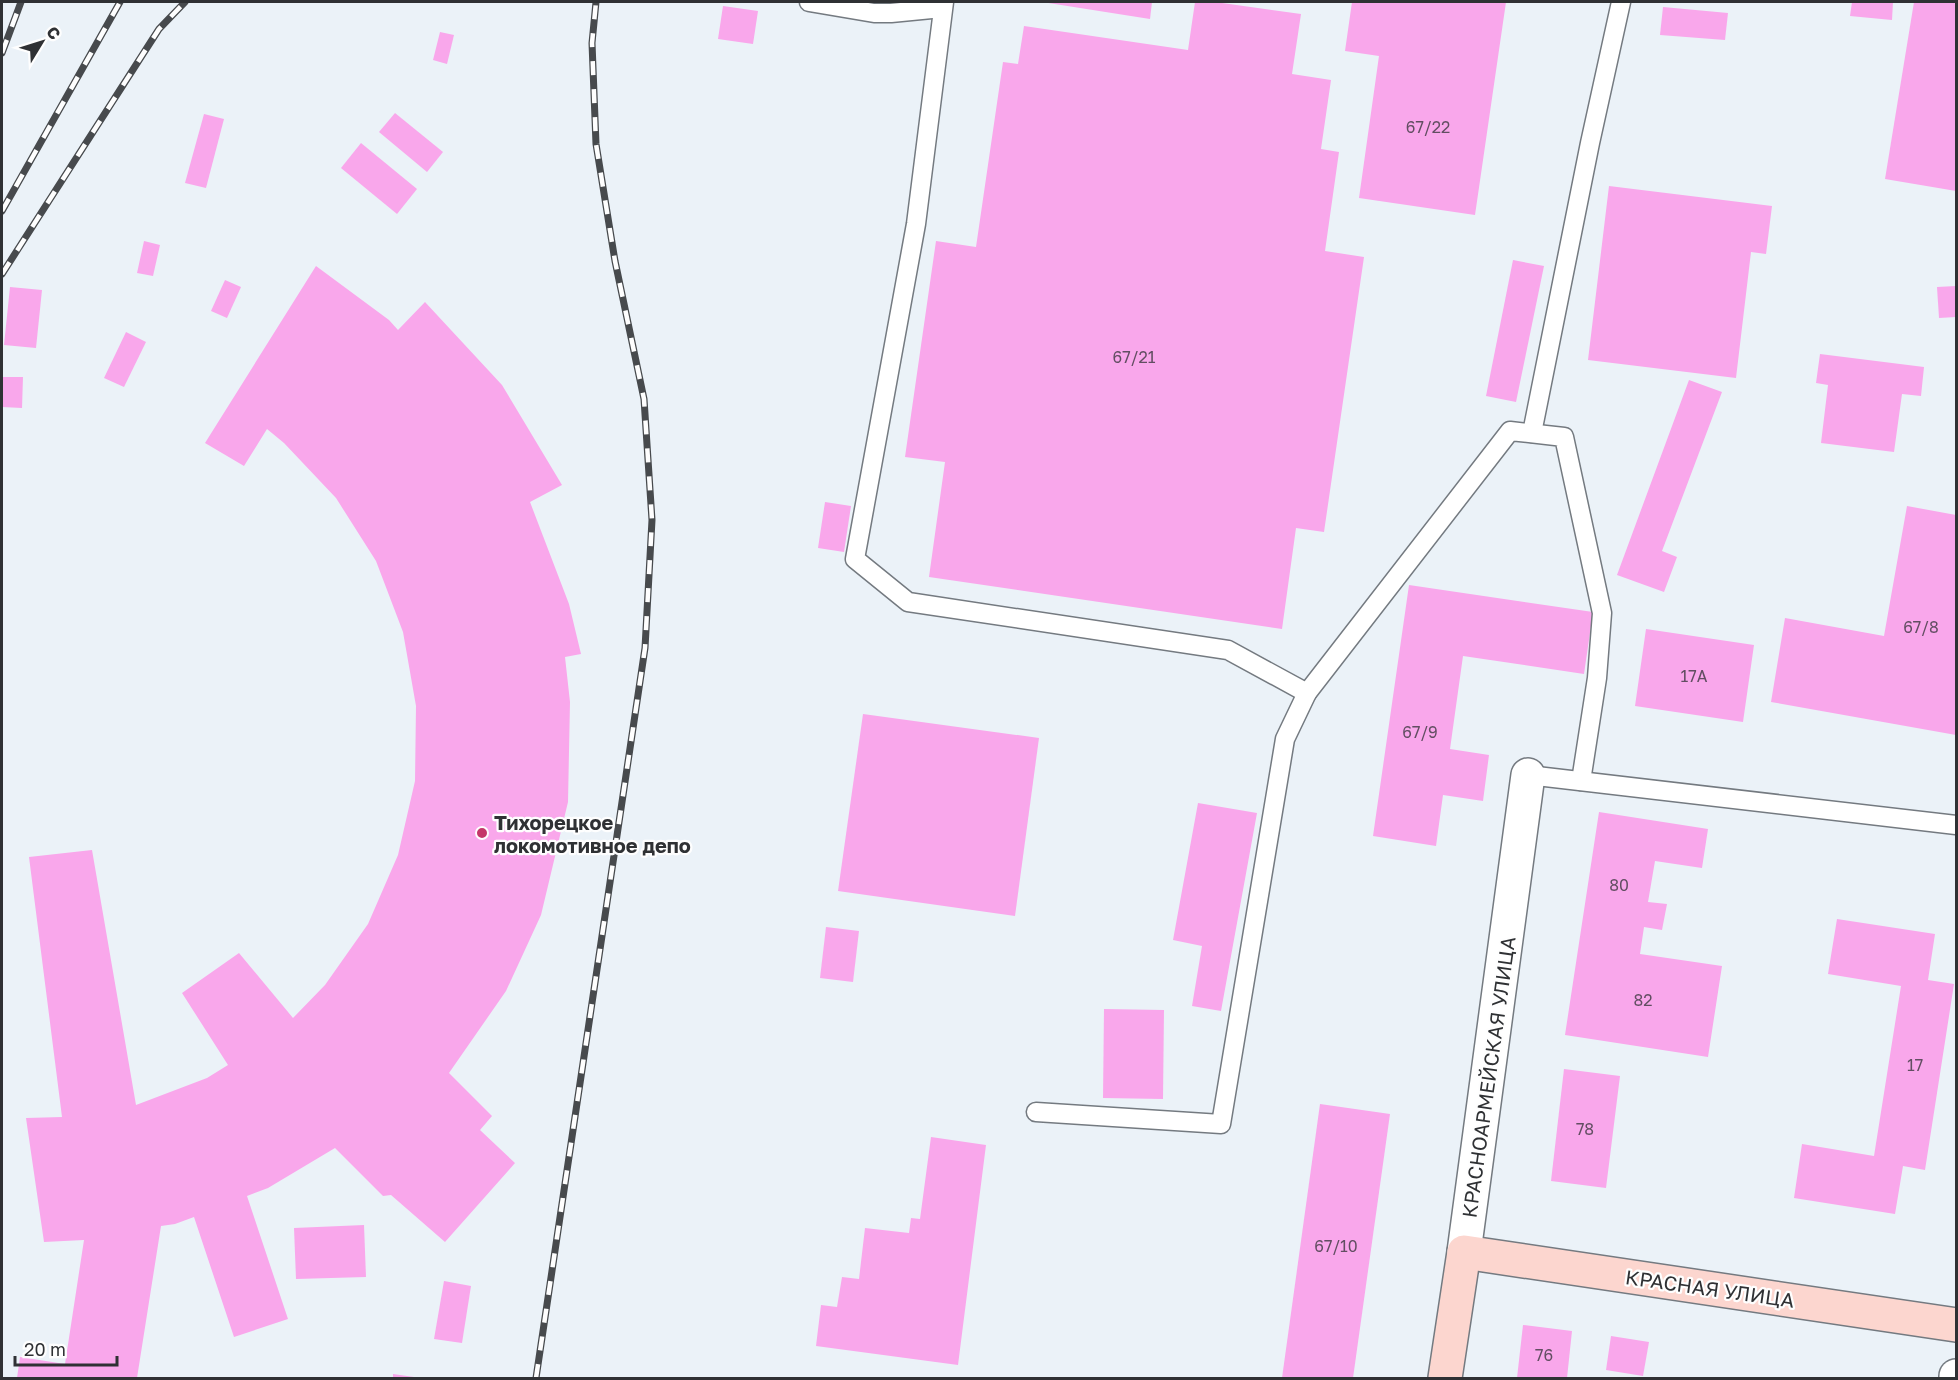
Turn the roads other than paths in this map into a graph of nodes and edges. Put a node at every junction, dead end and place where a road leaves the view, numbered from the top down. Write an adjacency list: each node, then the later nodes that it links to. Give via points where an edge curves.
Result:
1 (809, 2): 3 (lane, via 874,13)
2 (1621, 2): 4 (lane)
3 (943, 5): 5 (lane, via 916,224 855,559 908,602 1228,650)
4 (1532, 433): 5 (lane, via 1510,431); 7 (lane, via 1564,438 1602,613 1597,678)
5 (1307, 693): 9 (lane, via 1285,739 1221,1124)
6 (1528, 775): 7 (lane); 10 (street, КРАСНОАРМЕЙСКАЯ УЛИЦА)
7 (1581, 781): 8 (lane)
8 (1956, 825)
9 (1036, 1112)
10 (1464, 1252): 11 (street, КРАСНАЯ УЛИЦА); 12 (street, КРАСНОАРМЕЙСКАЯ УЛИЦА)
11 (1956, 1325)
12 (1445, 1378)

